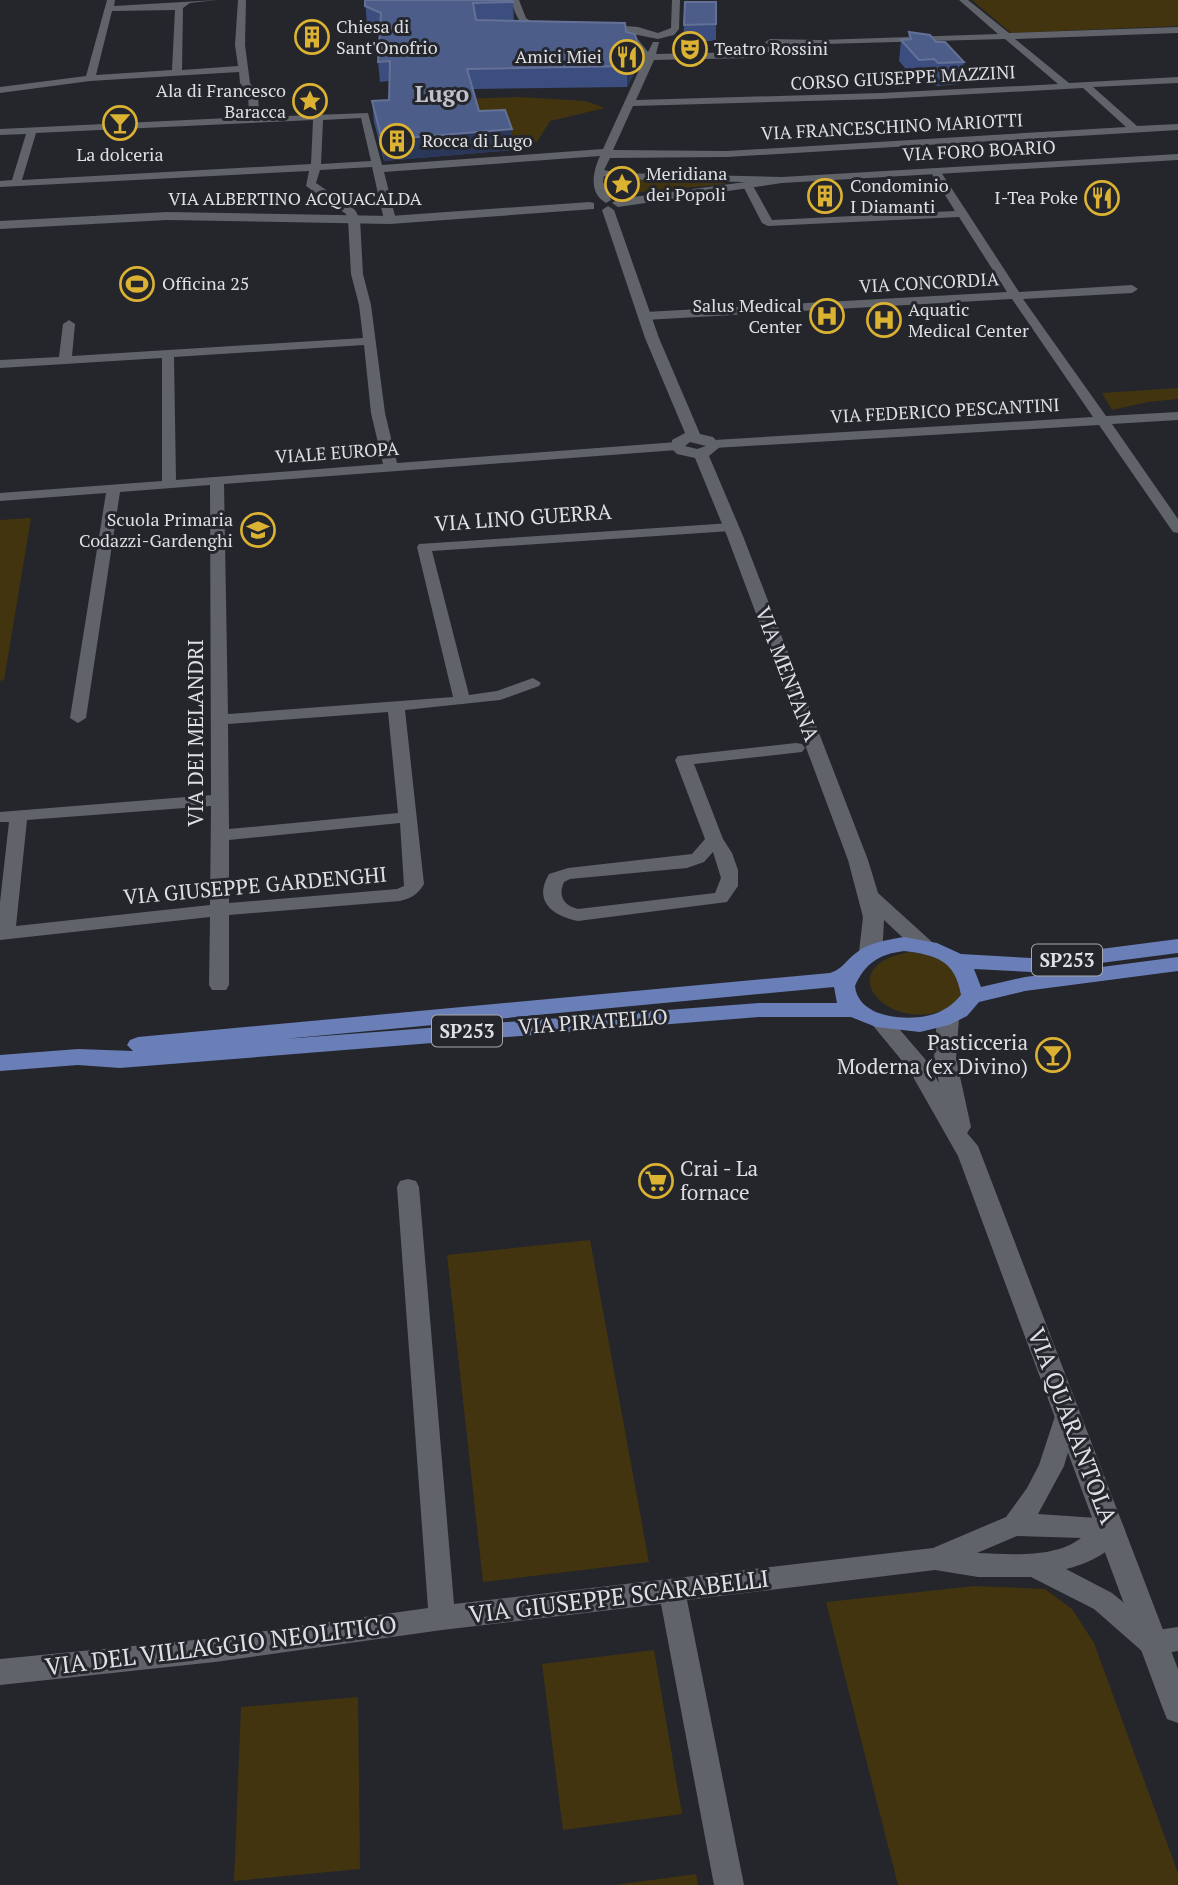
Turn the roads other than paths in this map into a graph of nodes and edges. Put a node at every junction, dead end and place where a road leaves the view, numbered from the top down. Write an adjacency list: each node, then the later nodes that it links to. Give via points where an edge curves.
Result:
1 (213, 0): 7 (street, via 188,1)
2 (242, 0): 15 (street)
3 (515, 0): 8 (street, via 522,19 532,29)
4 (676, 0): 11 (street, via 675,29)
5 (963, 0): 10 (street)
6 (110, 5): 7 (street); 17 (street)
7 (179, 7): 16 (street)
8 (510, 25)
9 (1178, 30): 10 (street)
10 (1007, 37): 13 (street); 20 (street)
11 (657, 39): 14 (street); 14 (street, via 638,30 594,31 628,37)
12 (770, 42): 13 (street)
13 (798, 43): 14 (street, via 750,55)
14 (651, 56): 22 (street)
15 (242, 69): 16 (street); 24 (street, via 253,93)
16 (177, 73): 17 (street)
17 (90, 78): 21 (street)
18 (1178, 80): 19 (street, CORSO GIUSEPPE MAZZINI)
19 (1085, 85): 20 (street, CORSO GIUSEPPE MAZZINI); 26 (street)
20 (1067, 86): 22 (street, CORSO GIUSEPPE MAZZINI)
21 (0, 90)
22 (630, 103): 29 (street)
23 (318, 117): 24 (street); 31 (street); 32 (street, via 365,115)
24 (254, 120): 27 (street)
25 (1178, 127): 26 (street, VIA FRANCESCHINO MARIOTTI)
26 (1135, 130): 29 (street, VIA FRANCESCHINO MARIOTTI, via 727,154)
27 (32, 131): 28 (street); 37 (street)
28 (0, 132)
29 (608, 153): 32 (street, VIA FRANCESCHINO MARIOTTI); 34 (street)
30 (1178, 157): 33 (main road, VIA FORO BOARIO)
31 (316, 167): 32 (street, VIA FRANCESCHINO MARIOTTI); 37 (street, VIA FRANCESCHINO MARIOTTI); 41 (street, via 310,184 351,212)
32 (375, 167): 42 (street)
33 (935, 171): 35 (main road, VIA FORO BOARIO); 40 (street)
34 (598, 173): 35 (street, VIA FORO BOARIO); 39 (street)
35 (782, 180): 38 (main road, VIA FORO BOARIO)
36 (0, 184): 37 (street, VIA FRANCESCHINO MARIOTTI)
37 (16, 184)
38 (748, 186): 39 (main road, VIA FORO BOARIO); 40 (street, via 768,223)
39 (610, 204): 42 (main road, VIA ALBERTINO ACQUACALDA, via 594,201 590,206); 46 (main road, VIA MENTANA)
40 (962, 214): 45 (street)
41 (354, 219): 42 (main road, VIA ALBERTINO ACQUACALDA); 43 (main road, VIA ALBERTINO ACQUACALDA, via 167,216); 48 (street, via 357,274)
42 (390, 220)
43 (0, 225)
44 (1132, 289): 45 (street, VIA CONCORDIA)
45 (1015, 295): 46 (street, VIA CONCORDIA); 53 (street)
46 (645, 316): 54 (main road, VIA MENTANA, via 680,408)
47 (69, 324): 50 (street)
48 (369, 341): 49 (street); 56 (street)
49 (168, 353): 50 (street); 58 (street)
50 (65, 360): 51 (street)
51 (0, 363)
52 (1178, 416): 53 (street, VIA FEDERICO PESCANTINI)
53 (1104, 421): 54 (street, VIA FEDERICO PESCANTINI); 62 (street)
54 (702, 445): 55 (main road, via 685,452); 61 (main road, VIA MENTANA)
55 (677, 446): 56 (street, VIALE EUROPA)
56 (391, 469): 57 (street, VIALE EUROPA)
57 (217, 481): 58 (street, VIALE EUROPA); 67 (street, VIA DEI MELANDRI)
58 (169, 484): 59 (street, VIALE EUROPA)
59 (114, 488): 60 (street, VIALE EUROPA); 66 (street)
60 (0, 497)
61 (731, 527): 64 (street, VIA LINO GUERRA, via 424,547); 74 (main road, VIA MENTANA)
62 (1178, 529)
63 (533, 683): 64 (street, via 500,695)
64 (462, 701): 65 (street)
65 (396, 706): 67 (street); 71 (street, VIA GIUSEPPE GARDENGHI)
66 (78, 719)
67 (220, 720): 69 (street, VIA DEI MELANDRI)
68 (796, 748): 73 (street, via 684,760)
69 (219, 800): 70 (street); 72 (street, VIA DEI MELANDRI)
70 (9, 816): 76 (street)
71 (408, 817): 72 (street); 75 (street, VIA GIUSEPPE GARDENGHI, via 415,884 411,890 400,895)
72 (219, 835): 75 (street, VIA DEI MELANDRI)
73 (714, 840): 73 (street, via 698,859 687,862 556,877 551,900 568,914 578,915 720,898 731,884 721,848)
74 (869, 896): 77 (main road, VIA MENTANA); 79 (main road, VIA MENTANA, via 876,934)
75 (219, 911): 76 (street, VIA GIUSEPPE GARDENGHI); 83 (street, VIA DEI MELANDRI)
76 (3, 934)
77 (924, 946): 79 (main road, SP253, via 904,944); 80 (main road, SP253)
78 (1178, 946): 80 (main road, SP253, via 1031,965)
79 (870, 952): 82 (main road)
80 (956, 961): 84 (main road, via 971,978)
81 (1178, 964): 84 (main road, SP253, via 1025,984)
82 (850, 974): 85 (main road, via 844,987); 88 (main road, VIA PIRATELLO / SP253, via 832,981 110,1048)
83 (219, 985)
84 (972, 996): 86 (main road, via 967,1006)
85 (856, 1010): 87 (main road, VIA PIRATELLO / SP253); 88 (main road, VIA PIRATELLO / SP253, via 745,1011 120,1060)
86 (948, 1019): 87 (main road, VIA PIRATELLO / SP253, via 908,1027); 90 (main road, VIA QUARANTOLA, via 944,1058)
87 (881, 1022): 90 (main road, VIA QUARANTOLA, via 917,1064)
88 (78, 1057): 89 (main road, VIA PIRATELLO)
89 (0, 1063)
90 (964, 1149): 92 (main road, VIA QUARANTOLA)
91 (408, 1186): 98 (street, VIA GIUSEPPE SCARABELLI)
92 (1066, 1414): 93 (street, via 1051,1466); 94 (main road, VIA QUARANTOLA)
93 (1015, 1525): 94 (street); 95 (street)
94 (1112, 1530): 96 (street, via 1080,1554); 99 (main road, VIA QUARANTOLA)
95 (935, 1559): 96 (street); 97 (street, VIA GIUSEPPE SCARABELLI)
96 (1034, 1565): 99 (street)
97 (671, 1591): 98 (street, VIA GIUSEPPE SCARABELLI); 102 (street)
98 (442, 1618): 100 (street, VIA DEL VILLAGGIO NEOLITICO, via 215,1650)
99 (1166, 1641): 101 (main road, VIA QUARANTOLA)
100 (0, 1672)
101 (1178, 1709)
102 (729, 1885)

